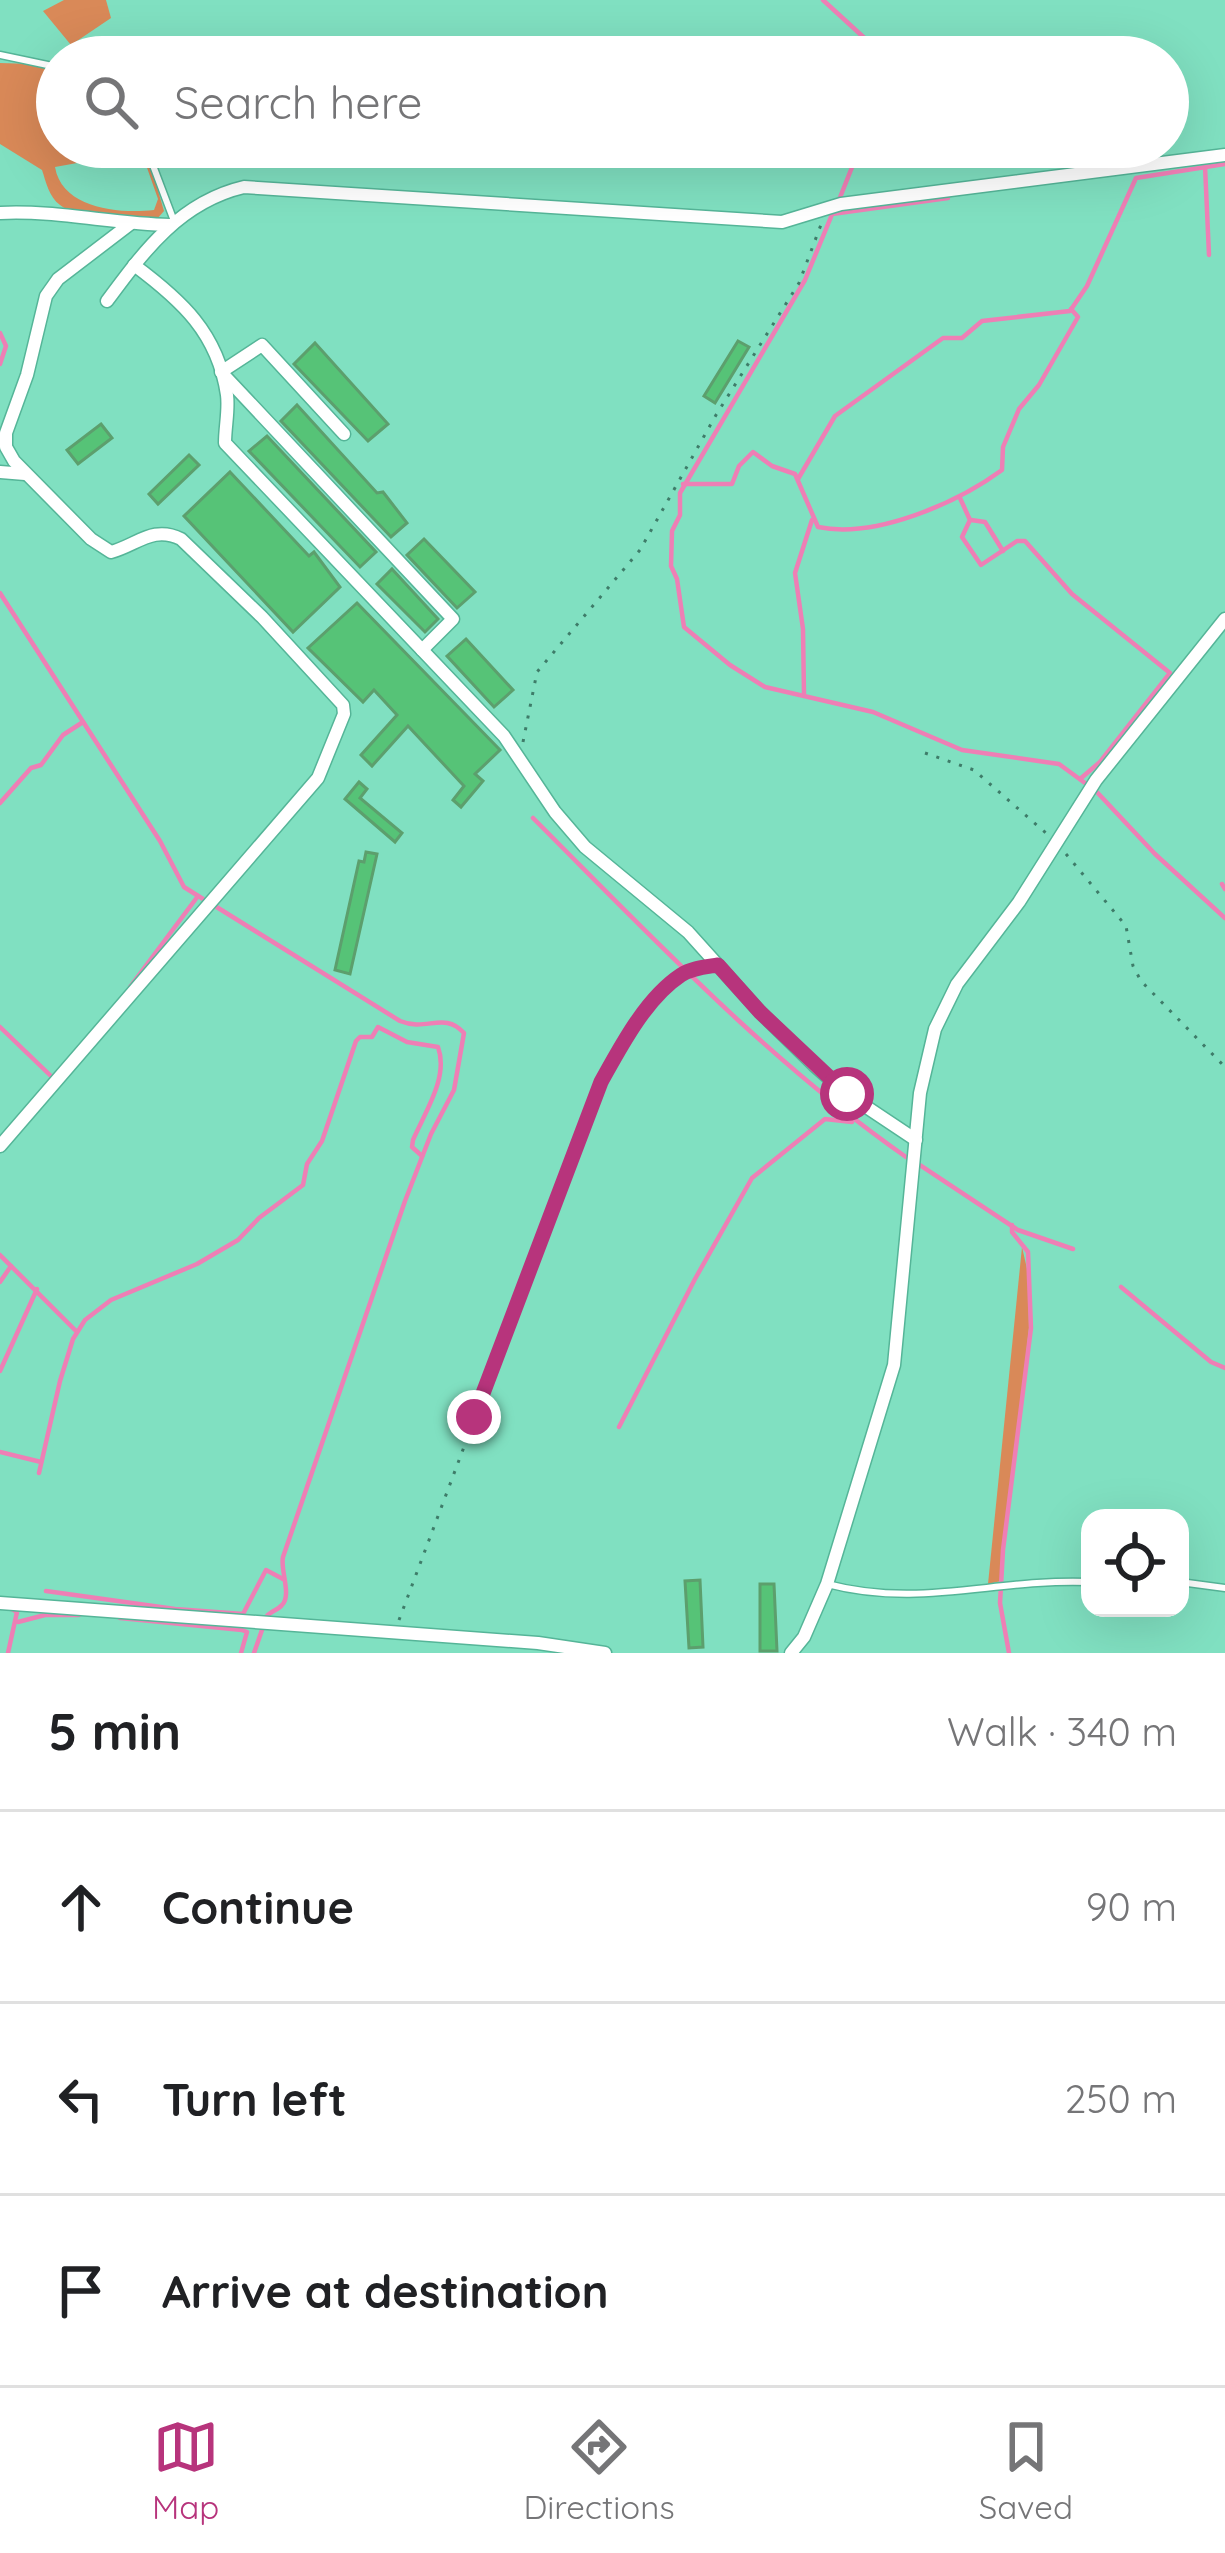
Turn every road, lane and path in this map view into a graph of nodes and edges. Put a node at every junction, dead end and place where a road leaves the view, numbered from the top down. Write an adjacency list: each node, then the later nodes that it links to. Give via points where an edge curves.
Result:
1 (0, 56): 2 (lane)
2 (36, 64)
3 (1225, 155): 4 (street)
4 (1189, 160)
5 (153, 168): 9 (lane)
6 (1125, 168): 7 (street)
7 (826, 207): 9 (street, via 782,222 244,187 220,192); 22 (path, via 799,283 640,550 537,672)
8 (0, 213): 10 (street)
9 (173, 223): 10 (street); 11 (street)
10 (130, 224): 14 (street, via 46,296)
11 (134, 265): 12 (street); 13 (street, via 184,303 209,336)
12 (107, 302)
13 (221, 372): 16 (street, via 262,345); 20 (street, via 225,443); 20 (street, via 453,619)
14 (9, 418): 15 (street); 18 (street, via 6,447)
15 (0, 433)
16 (344, 434)
17 (0, 472): 18 (street)
18 (26, 474): 27 (street, via 111,552 150,534 181,539 344,714 319,778)
19 (1225, 619): 23 (street)
20 (422, 650): 22 (street)
21 (925, 753): 23 (path, via 974,770)
22 (516, 754): 24 (street, via 585,847)
23 (1056, 842): 25 (path, via 1126,926 1141,981); 26 (street, via 946,1002 928,1049)
24 (718, 965): 26 (street, via 814,1065); 33 (path, via 683,973 670,985 601,1082)
25 (1225, 1067)
26 (916, 1140): 30 (street, via 894,1365)
27 (0, 1146)
28 (1081, 1582): 30 (lane, via 886,1596)
29 (1189, 1583): 31 (lane)
30 (827, 1584): 35 (street)
31 (1225, 1588)
32 (0, 1603): 33 (street)
33 (396, 1632): 34 (street)
34 (605, 1653)
35 (790, 1653)

